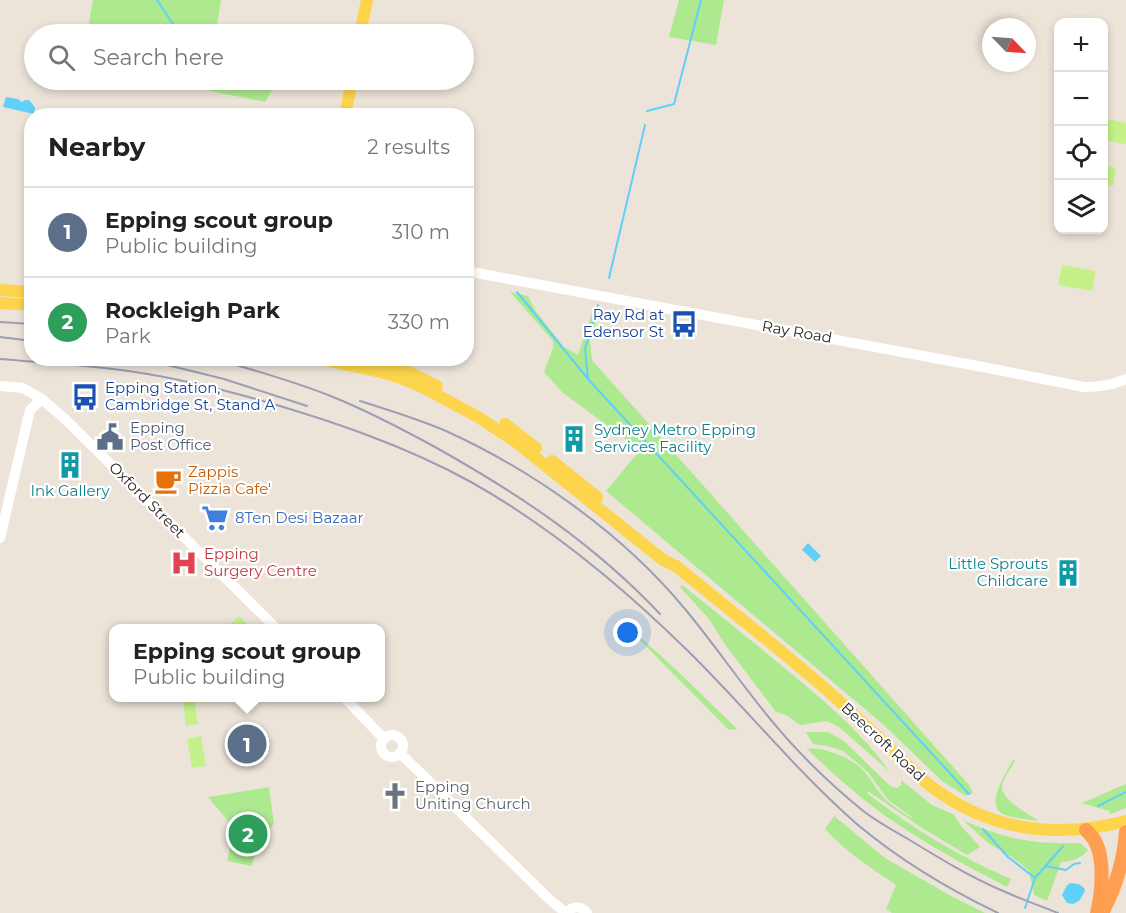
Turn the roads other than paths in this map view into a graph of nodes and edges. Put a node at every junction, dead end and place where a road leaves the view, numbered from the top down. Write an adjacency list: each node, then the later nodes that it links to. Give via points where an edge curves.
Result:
1 (367, 0): 2 (main road)
2 (362, 24)
3 (350, 90): 4 (main road)
4 (347, 108)
5 (474, 272): 12 (street, Ray Road, via 1084,387)
6 (0, 290): 7 (main road)
7 (24, 292)
8 (0, 303): 9 (main road)
9 (24, 304)
10 (353, 366): 16 (main road, Beecroft Road, via 401,378 478,417 516,442 663,560)
11 (396, 366): 16 (main road, Beecroft Road, via 502,422 667,553)
12 (1126, 379)
13 (0, 386): 14 (street, Oxford Street, via 22,388)
14 (42, 399): 15 (street, via 30,410); 17 (street, Oxford Street)
15 (0, 538)
16 (676, 566): 20 (main road, Beecroft Road, via 808,673 941,794 977,814 1009,824 1042,830)
17 (272, 624)
18 (349, 702): 22 (street, via 384,738 384,753 400,753)
19 (1126, 821): 20 (main road, Beecroft Road)
20 (1086, 830): 24 (highway, via 1096,843 1099,856 1102,882)
21 (1126, 832): 25 (highway, via 1111,896)
22 (566, 913): 23 (street, via 578,907)
23 (587, 913)
24 (1097, 913)
25 (1102, 913)

